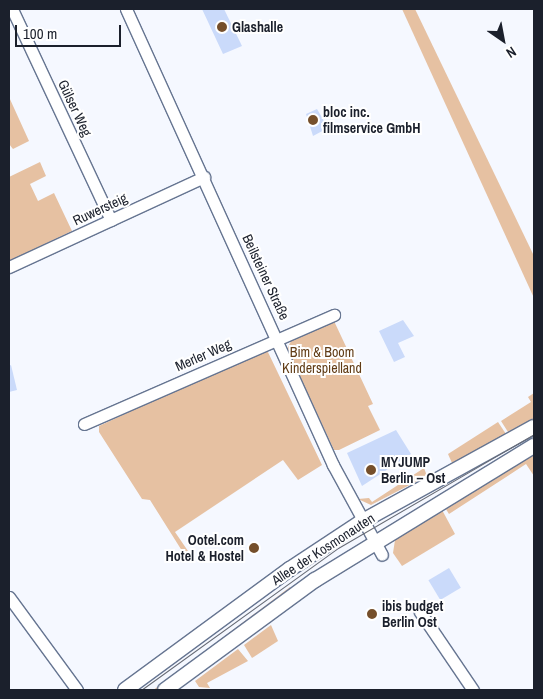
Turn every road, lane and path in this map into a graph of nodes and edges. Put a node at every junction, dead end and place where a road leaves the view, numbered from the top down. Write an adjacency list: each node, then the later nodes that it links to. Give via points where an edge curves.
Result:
1 (12, 9): 4 (street, Gülser Weg)
2 (126, 9): 3 (street, Beilsteiner Straße)
3 (204, 177): 4 (street, Ruwersteig); 7 (street, Beilsteiner Straße)
4 (111, 220): 5 (street, Ruwersteig)
5 (9, 267)
6 (334, 315): 7 (street, Merler Weg)
7 (277, 339): 8 (street, Merler Weg); 11 (street, Beilsteiner Straße)
8 (84, 424)
9 (534, 427): 11 (main road, Allee der Kosmonauten)
10 (534, 446): 12 (main road, Allee der Kosmonauten)
11 (361, 522): 12 (street, Beilsteiner Straße); 17 (main road, Allee der Kosmonauten, via 290,569)
12 (374, 543): 13 (street, Beilsteiner Straße); 18 (main road, Allee der Kosmonauten, via 315,580)
13 (382, 556)
14 (9, 597): 16 (street)
15 (420, 612): 19 (street)
16 (77, 690)
17 (125, 690)
18 (165, 690)
19 (473, 690)

